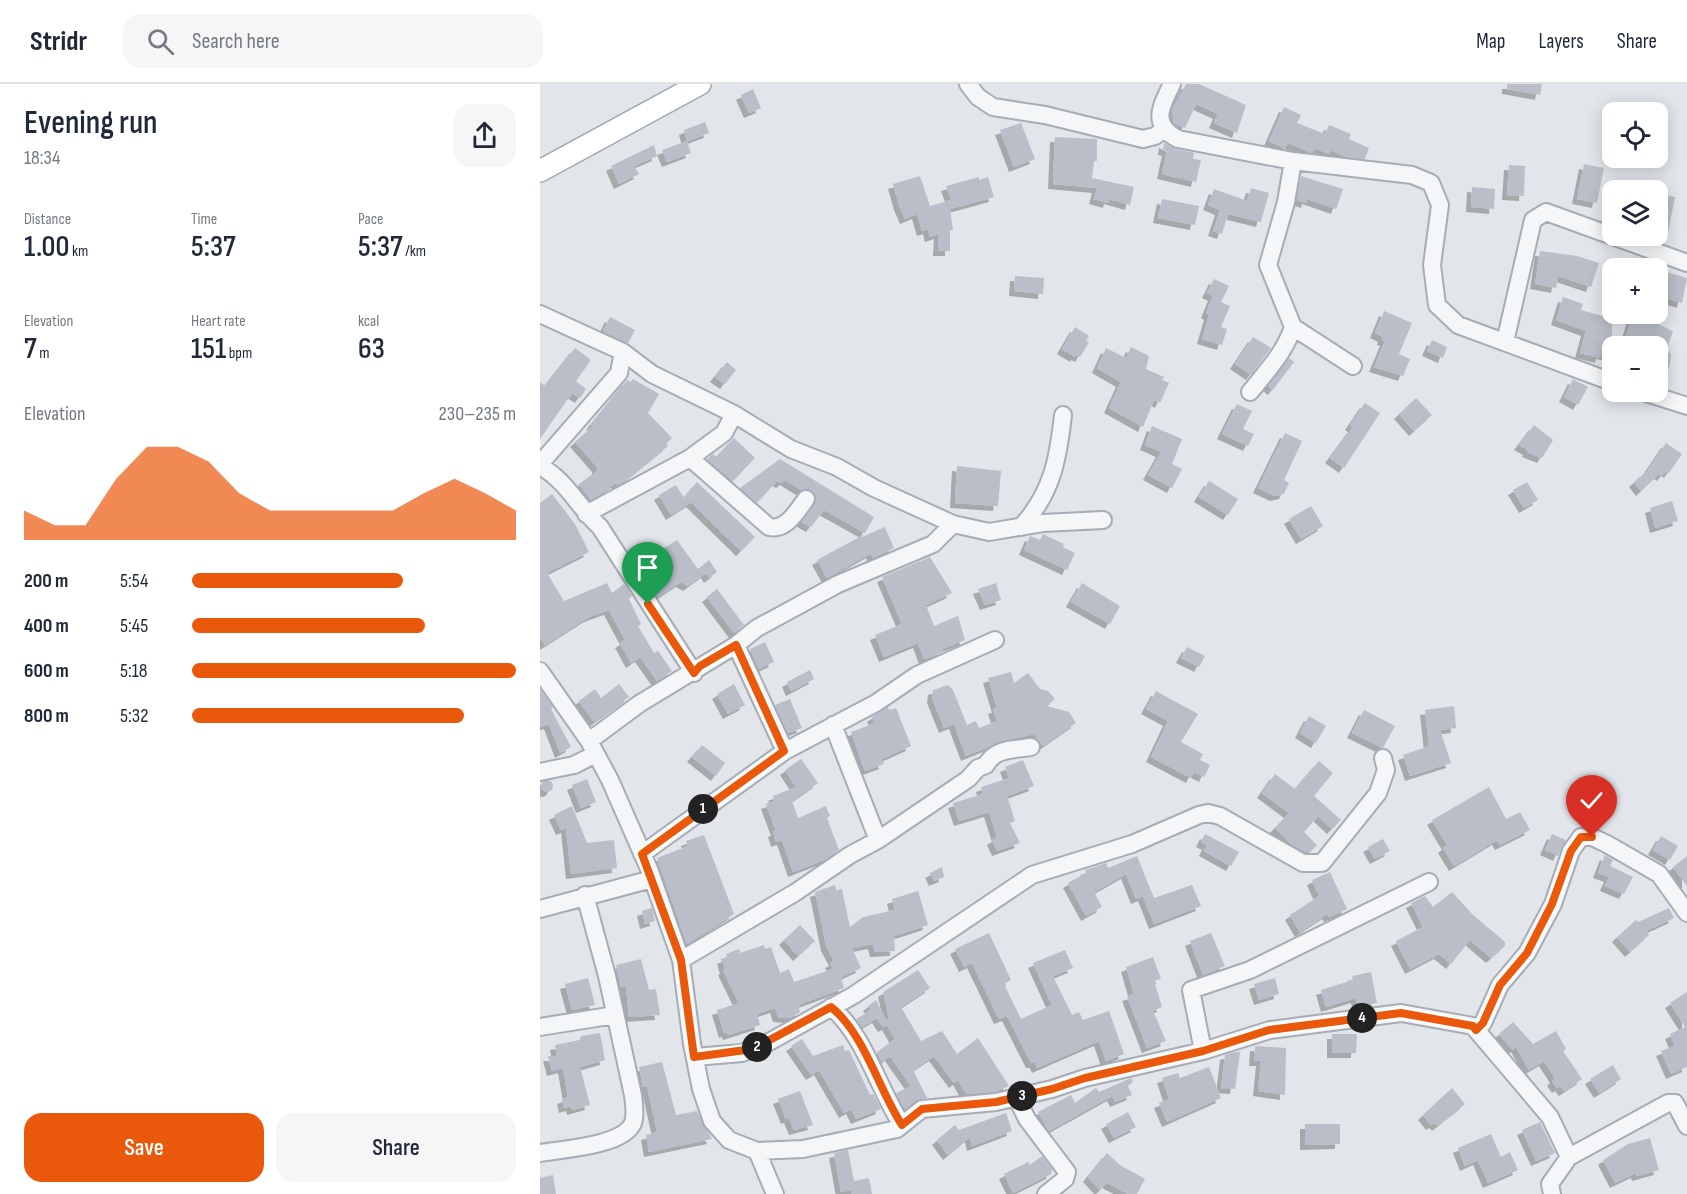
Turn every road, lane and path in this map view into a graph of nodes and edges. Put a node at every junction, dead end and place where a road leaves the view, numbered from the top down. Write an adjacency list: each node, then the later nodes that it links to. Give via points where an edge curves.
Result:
1 (700, 84): 6 (main road)
2 (968, 84): 4 (street, via 978,97 1007,111 1045,115 1143,139)
3 (1172, 84): 4 (street, via 1160,115)
4 (1163, 130): 5 (street, via 1192,143)
5 (1293, 161): 9 (street, via 1286,202 1268,260); 10 (street, via 1412,175 1431,183 1440,205 1431,265 1437,305 1458,325)
6 (540, 171)
7 (1687, 263): 10 (street, via 1546,212 1539,214 1533,220)
8 (540, 314): 11 (street)
9 (1293, 327): 12 (street); 14 (street, via 1276,360)
10 (1504, 342): 13 (street)
11 (624, 352): 17 (street, via 652,374); 20 (street, via 619,373)
12 (1353, 366)
13 (1602, 378)
14 (1250, 392)
15 (1668, 400): 16 (street)
16 (1687, 406)
17 (734, 414): 19 (street, via 724,433); 24 (street, via 791,449 837,467 874,489)
18 (1063, 415): 25 (street, via 1058,456 1043,501)
19 (690, 458): 21 (street, via 769,527 779,528 789,521); 22 (street)
20 (540, 465): 22 (street, via 556,475)
21 (806, 499)
22 (586, 514): 29 (street, via 600,527)
23 (1103, 520): 25 (street)
24 (952, 524): 25 (street, via 988,532); 27 (street, via 933,543 810,597)
25 (1021, 528)
26 (995, 640): 30 (street, via 916,675 876,703)
27 (736, 645): 29 (street); 33 (street)
28 (540, 671): 31 (street)
29 (694, 673): 31 (street, via 639,704)
30 (833, 725): 33 (street); 36 (street)
31 (593, 747): 35 (street, via 574,765); 37 (street)
32 (1031, 747): 36 (street, via 999,751 961,784)
33 (784, 751): 37 (street)
34 (1383, 758): 44 (street, via 1386,770 1378,793 1322,863 1303,863 1220,816 1199,815 1132,844 1032,875)
35 (540, 772)
36 (878, 840): 43 (street)
37 (642, 854): 38 (street)
38 (652, 879): 40 (street); 43 (street)
39 (1429, 882): 48 (street, via 1250,970 1191,990)
40 (585, 895): 41 (street); 45 (street)
41 (540, 909)
42 (1687, 913): 47 (street, via 1659,874 1607,843 1581,837 1571,851 1552,904 1527,953 1500,985)
43 (681, 960): 49 (street)
44 (831, 1007): 49 (street, via 753,1049); 51 (street, via 857,1041)
45 (615, 1015): 46 (street); 54 (street, via 633,1095 632,1124 618,1137)
46 (540, 1027)
47 (1476, 1030): 48 (street, via 1473,1026 1401,1013 1269,1030); 55 (street, via 1550,1117)
48 (1203, 1051): 50 (street)
49 (694, 1057): 53 (street, via 712,1121 729,1140)
50 (1016, 1097): 51 (street, via 922,1109); 57 (street, via 1027,1119 1067,1172 1065,1179)
51 (902, 1125): 53 (street, via 804,1149)
52 (1687, 1126): 55 (street, via 1675,1103 1668,1103)
53 (757, 1151): 56 (street)
54 (540, 1153)
55 (1569, 1157): 58 (street, via 1550,1184)
56 (775, 1194)
57 (1046, 1194)
58 (1552, 1194)

